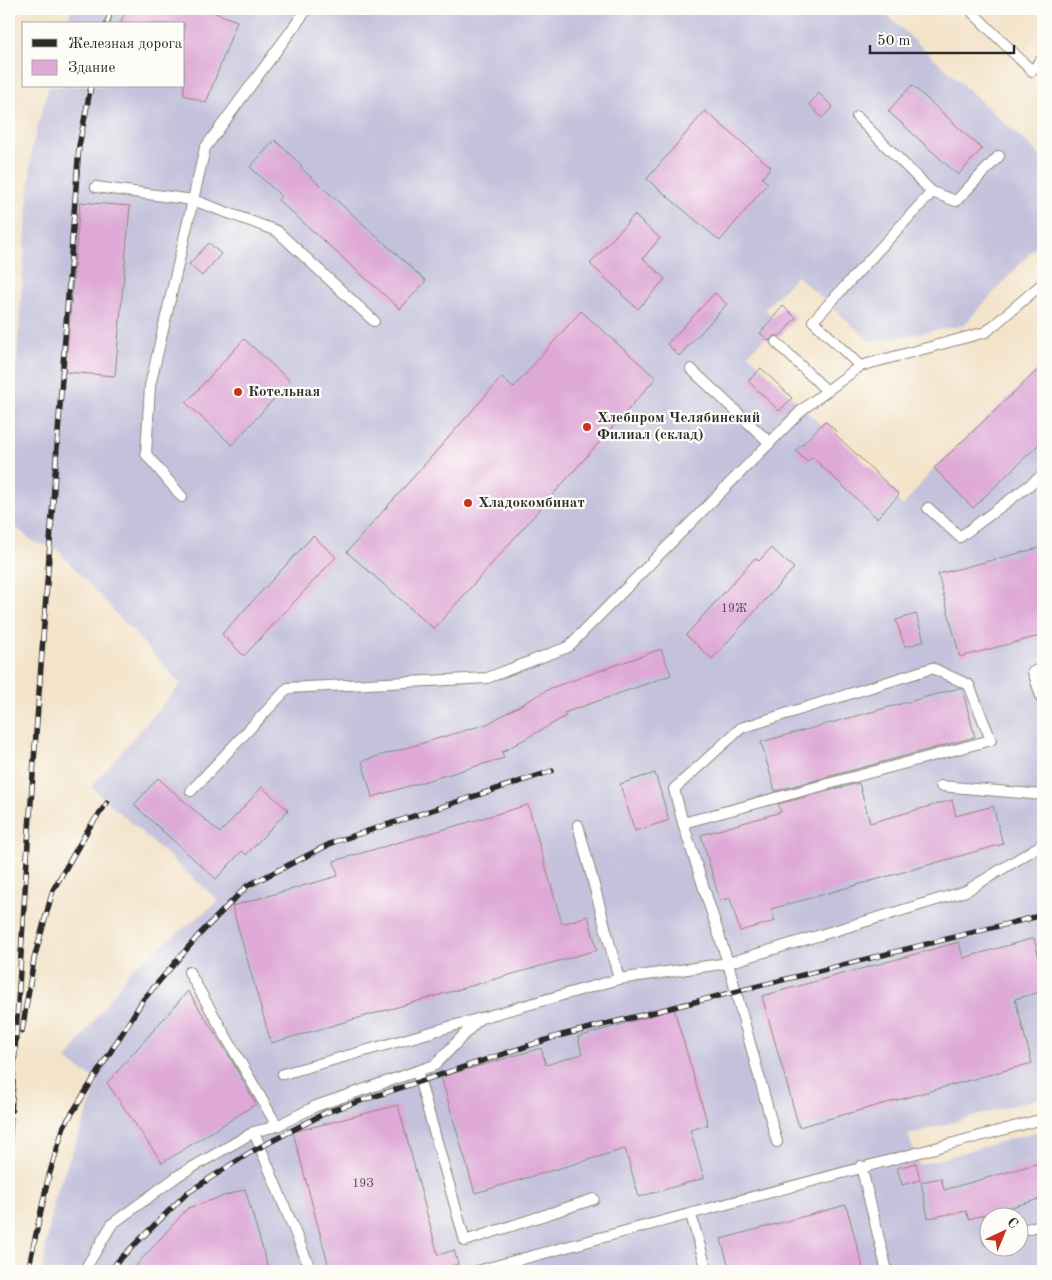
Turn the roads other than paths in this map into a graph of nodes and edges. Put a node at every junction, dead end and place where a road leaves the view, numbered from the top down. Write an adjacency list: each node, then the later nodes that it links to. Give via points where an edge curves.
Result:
1 (307, 9): 8 (lane, via 205,148)
2 (969, 9): 3 (lane, via 1032,71)
3 (1043, 58)
4 (857, 117): 7 (lane)
5 (999, 156): 7 (lane, via 956,201)
6 (96, 187): 8 (lane)
7 (932, 192): 12 (lane, via 813,321)
8 (193, 200): 10 (lane, via 277,232); 17 (lane, via 150,386 146,454)
9 (1043, 283): 12 (lane, via 986,332)
10 (374, 321)
11 (776, 342): 14 (lane)
12 (860, 366): 14 (lane)
13 (691, 369): 15 (lane)
14 (827, 391): 15 (lane, via 803,409)
15 (770, 443): 22 (lane, via 568,647 487,678 288,688)
16 (1043, 475): 18 (lane, via 960,537)
17 (182, 497)
18 (928, 508)
19 (1043, 667): 20 (lane, via 1033,672)
20 (1043, 702)
21 (941, 786): 23 (lane)
22 (191, 791)
23 (1043, 795)
24 (683, 823): 24 (lane, via 674,789 741,728 932,668 969,685 991,740); 27 (lane)
25 (578, 825): 29 (lane)
26 (1043, 844): 27 (lane, via 966,891)
27 (728, 963): 29 (lane); 36 (lane)
28 (190, 972): 34 (lane)
29 (619, 978): 30 (lane)
30 (480, 1018): 31 (lane, via 435,1065); 32 (lane)
31 (417, 1071): 34 (lane, via 316,1106); 38 (lane, via 466,1241)
32 (283, 1074)
33 (1043, 1119): 37 (lane)
34 (277, 1126): 35 (lane)
35 (254, 1132): 43 (lane, via 178,1175 112,1224); 44 (lane)
36 (777, 1142)
37 (861, 1166): 39 (lane); 47 (lane)
38 (594, 1199)
39 (691, 1215): 45 (lane); 46 (lane)
40 (1043, 1224): 41 (lane); 42 (lane)
41 (1030, 1228)
42 (1043, 1247)
43 (84, 1271)
44 (311, 1271)
45 (477, 1271)
46 (707, 1271)
47 (887, 1271)

